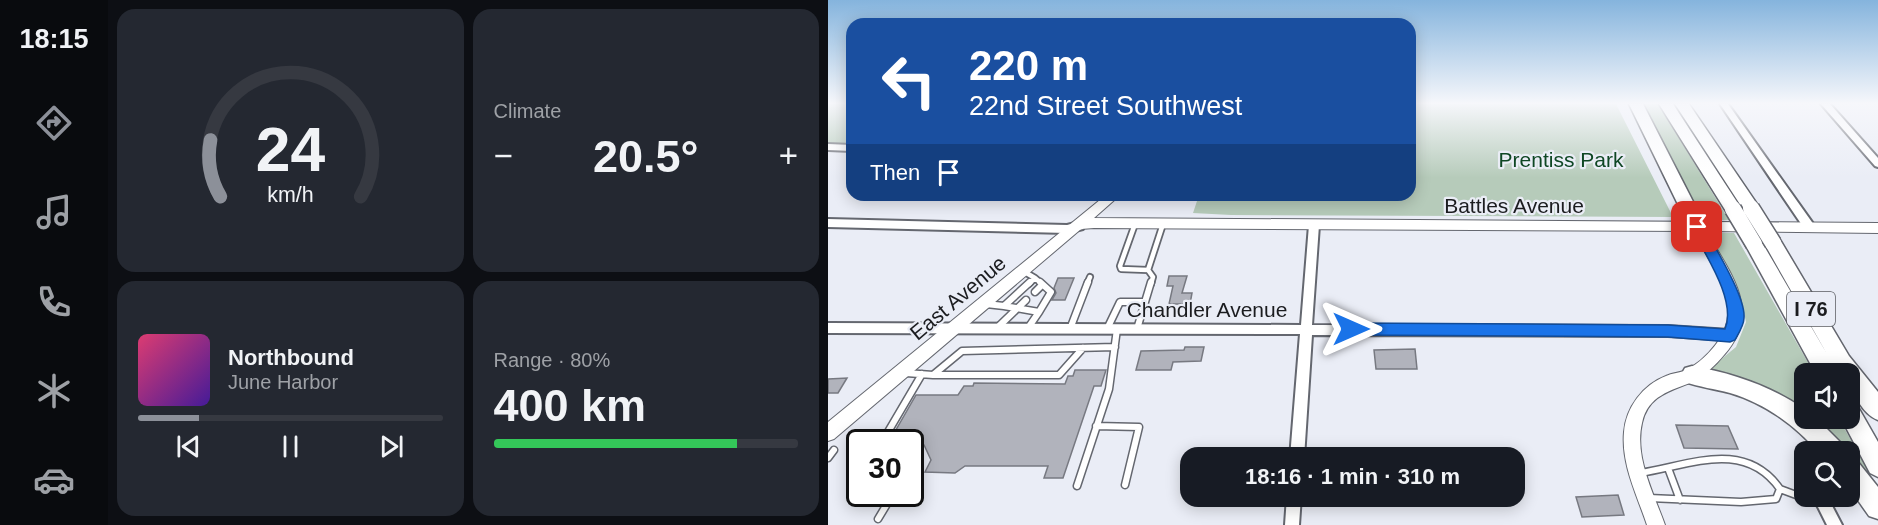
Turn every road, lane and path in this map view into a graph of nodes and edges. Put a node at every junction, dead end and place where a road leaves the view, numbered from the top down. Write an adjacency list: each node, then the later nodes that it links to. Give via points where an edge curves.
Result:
1 (1648, 128): 15 (highway)
2 (1682, 128): 18 (highway, I 76, bridge, via 1733,209)
3 (1698, 128): 18 (highway, I 76, bridge, via 1751,208)
4 (1741, 128): 16 (street)
5 (1847, 128): 8 (street)
6 (828, 147): 7 (street)
7 (846, 148)
8 (1878, 164)
9 (1107, 201): 13 (street, East Avenue)
10 (828, 223): 13 (street, via 1067,229)
11 (1135, 224): 12 (street, Battles Avenue); 13 (street, Battles Avenue); 19 (lane, via 1120,266)
12 (1162, 224): 14 (street, Battles Avenue); 19 (lane)
13 (1079, 225): 20 (street, East Avenue)
14 (1314, 225): 15 (street, Battles Avenue); 37 (street)
15 (1697, 227): 16 (street, Battles Avenue); 38 (street, via 1736,307 1737,318)
16 (1810, 228): 17 (street, Battles Avenue)
17 (1878, 228)
18 (1763, 244): 39 (highway, I 76); 42 (highway, I 76)
19 (1148, 270): 25 (lane, via 1153,277)
20 (1029, 275): 22 (lane); 26 (street, East Avenue); 27 (lane)
21 (1090, 277): 34 (lane)
22 (1042, 285): 23 (lane); 29 (lane, via 1051,292)
23 (1035, 292)
24 (1026, 300): 28 (lane)
25 (1145, 302): 35 (lane, via 1120,302); 36 (lane)
26 (984, 304): 27 (lane); 31 (street, East Avenue)
27 (1004, 306): 28 (lane)
28 (1019, 308): 29 (lane); 32 (lane)
29 (1039, 312): 33 (lane)
30 (828, 328): 31 (street, Chandler Avenue)
31 (953, 329): 32 (street, Chandler Avenue); 44 (street, East Avenue)
32 (996, 329): 33 (street, Chandler Avenue)
33 (1027, 329): 34 (street, Chandler Avenue)
34 (1070, 329): 35 (street, Chandler Avenue)
35 (1112, 329): 36 (street, Chandler Avenue); 40 (lane)
36 (1137, 329): 37 (street, Chandler Avenue)
37 (1306, 329): 38 (street, Chandler Avenue, via 1668,331); 56 (street)
38 (1730, 335): 47 (street)
39 (1826, 335): 43 (highway, I 76); 49 (highway)
40 (1115, 347): 41 (lane); 51 (lane, via 1109,389)
41 (1083, 348): 46 (lane, via 962,351); 46 (lane, via 1059,375)
42 (1822, 363)
43 (1843, 363)
44 (901, 372): 45 (lane); 54 (street, East Avenue)
45 (922, 374): 46 (lane); 52 (lane)
46 (933, 375)
47 (1692, 375): 55 (highway, via 1740,386 1763,396 1807,424); 61 (street, via 1661,386 1640,405 1632,432 1632,451)
48 (1860, 393): 50 (highway, I 76)
49 (1878, 411)
50 (1878, 423)
51 (1096, 426): 63 (lane, via 1139,427); 64 (lane)
52 (890, 429)
53 (1858, 429): 59 (highway)
54 (828, 433)
55 (1823, 441)
56 (1298, 447)
57 (831, 450): 58 (lane)
58 (828, 458)
59 (1878, 465)
60 (1668, 468): 61 (lane); 65 (lane, via 1690,461 1742,460 1764,470); 68 (lane)
61 (1640, 473): 67 (street)
62 (1860, 483): 72 (highway)
63 (1125, 484)
64 (1077, 486)
65 (1780, 489): 66 (lane); 68 (lane, via 1776,500)
66 (1794, 494)
67 (1647, 498): 68 (lane); 75 (street)
68 (1680, 500)
69 (885, 507): 73 (lane)
70 (1293, 507): 74 (street)
71 (1825, 507): 76 (street)
72 (1878, 507)
73 (878, 519)
74 (1292, 525)
75 (1656, 525)
76 (1835, 525)

